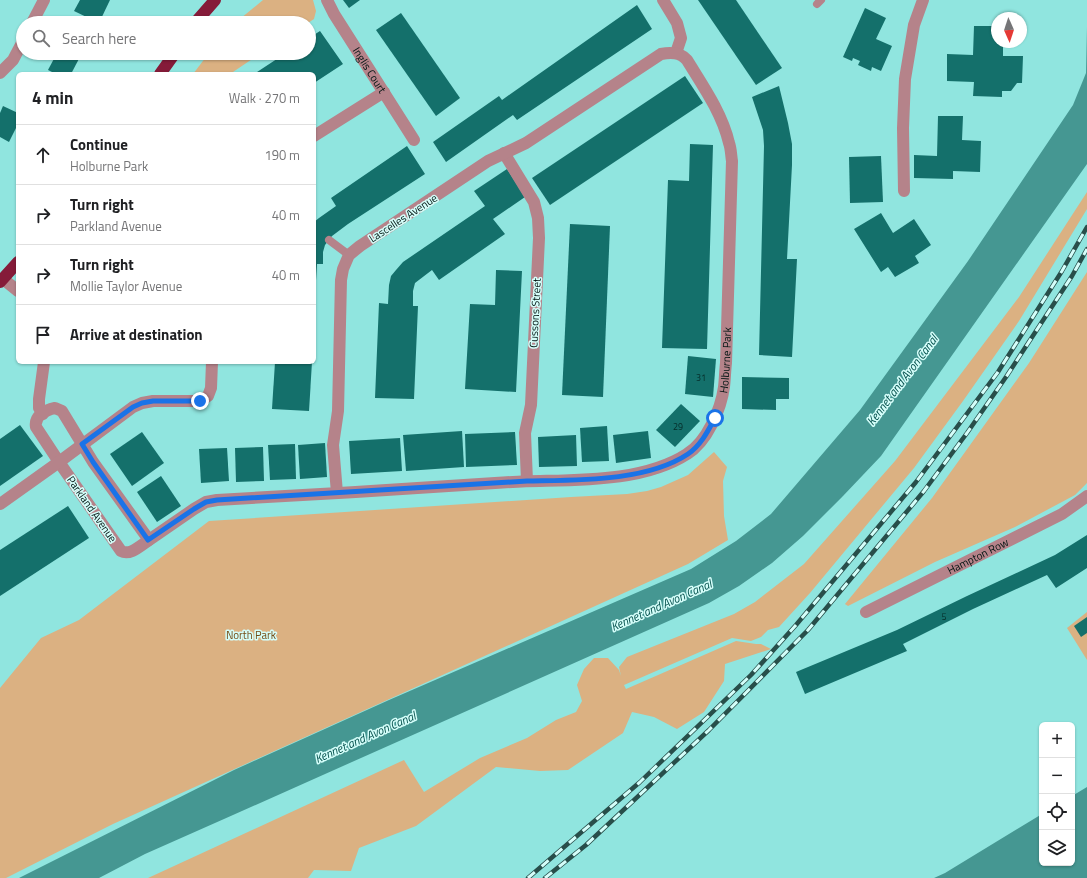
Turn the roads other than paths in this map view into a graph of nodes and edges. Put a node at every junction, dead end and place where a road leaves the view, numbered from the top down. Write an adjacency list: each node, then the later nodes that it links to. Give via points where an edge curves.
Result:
1 (44, 0): 6 (street)
2 (216, 0): 7 (highway)
3 (327, 0): 13 (street, Inglis Court)
4 (663, 0): 8 (street, via 677,23 681,38)
5 (923, 0): 17 (street, via 914,25 905,79)
6 (36, 16)
7 (201, 16)
8 (676, 53): 16 (street, Lascelles Avenue, via 661,54 526,143); 28 (street, Holburne Park, via 683,55 687,60 716,108 730,143 732,161 726,363 724,388 715,418 703,440 688,454 666,466 619,476)
9 (16, 54): 12 (street)
10 (170, 60): 11 (highway)
11 (161, 72)
12 (0, 73)
13 (384, 92): 14 (street); 15 (street, Inglis Court)
14 (316, 135)
15 (414, 140)
16 (504, 153): 19 (street, Lascelles Avenue); 28 (street, Cussons Street, via 534,202 538,218 531,405 525,432)
17 (904, 191)
18 (329, 240): 19 (lane)
19 (349, 255): 29 (street, via 341,280 338,411 333,445)
20 (16, 264): 21 (highway)
21 (1, 281): 22 (street)
22 (16, 290)
23 (44, 364): 25 (street, Parkland Avenue, via 39,399 39,408)
24 (212, 364): 26 (street, via 211,388 208,396 200,401 142,403)
25 (43, 414): 26 (street, via 55,408 62,411); 27 (street, Parkland Avenue, via 35,422 36,427)
26 (82, 444): 27 (street); 32 (street)
27 (59, 462): 31 (street); 32 (street, Parkland Avenue, via 121,551 129,553)
28 (527, 481): 29 (street, Holburne Park)
29 (337, 493): 32 (street, Holburne Park, via 206,502)
30 (1087, 496): 33 (street, Hampton Row, via 1062,514)
31 (0, 504)
32 (148, 540)
33 (866, 612)

